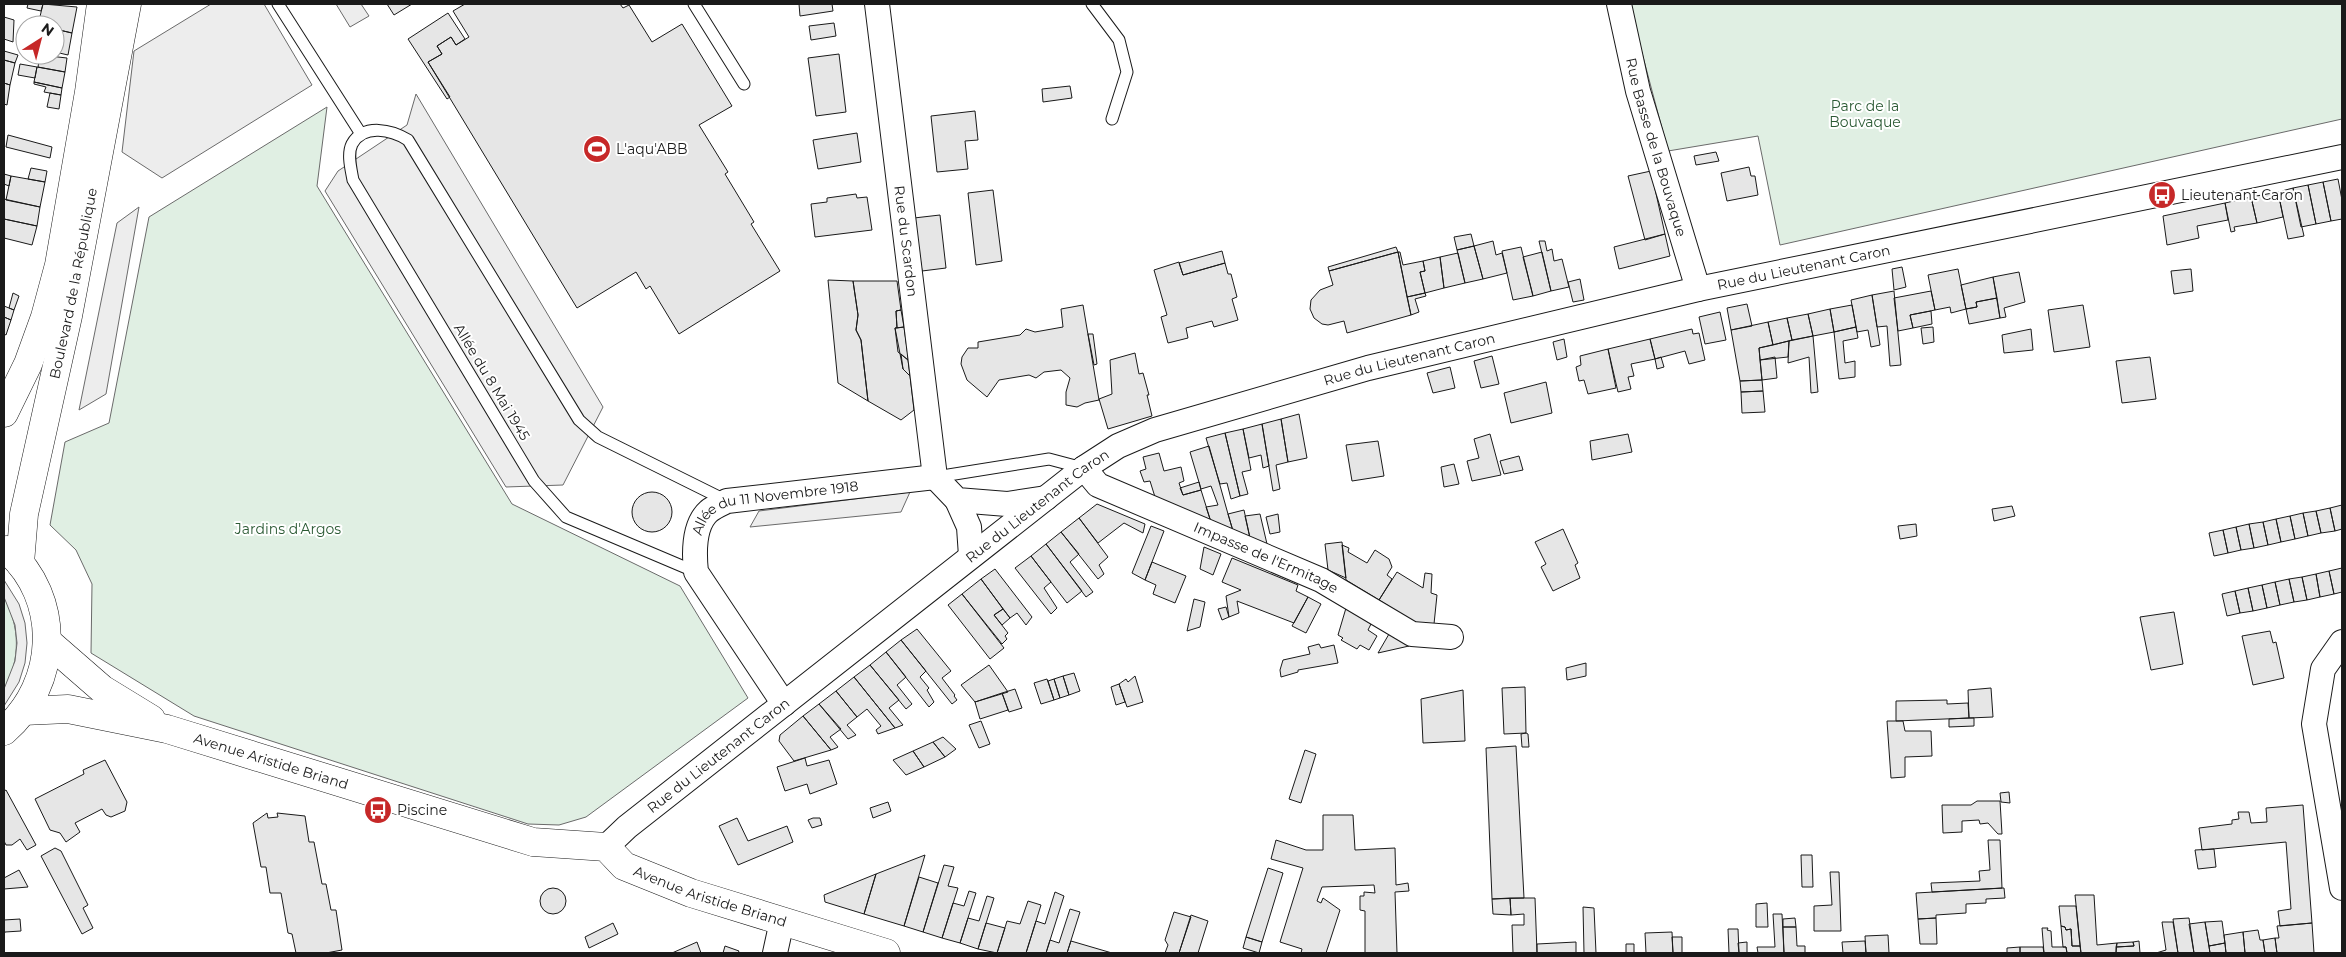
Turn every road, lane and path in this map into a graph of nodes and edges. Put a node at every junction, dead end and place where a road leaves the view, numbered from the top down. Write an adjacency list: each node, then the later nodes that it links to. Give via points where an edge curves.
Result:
1 (101, 4): 13 (main road, Boulevard de la République, via 59,265 28,364)
2 (127, 4): 19 (main road, Boulevard de la République, via 73,289 24,514)
3 (278, 4): 10 (lane)
4 (694, 4): 8 (lane)
5 (877, 4): 15 (street, Rue du Scardon)
6 (1092, 4): 9 (lane, via 1119,40 1127,72)
7 (1618, 4): 12 (street, Rue Basse de la Bouvaque, via 1638,91)
8 (744, 84)
9 (1112, 119)
10 (361, 134): 18 (lane, via 378,130 395,132 408,140 579,420 598,437); 21 (lane, Allée du 8 Mai 1945, via 352,145 352,180 534,481 566,518)
11 (2342, 157): 12 (street, Rue du Lieutenant Caron)
12 (1698, 289): 14 (street, Rue du Lieutenant Caron, via 1368,368 1155,430 1118,446)
13 (4, 413)
14 (1084, 468): 15 (lane, via 1049,459); 16 (street, Rue du Lieutenant Caron); 22 (street, Impasse de l'Ermitage, via 1098,484 1321,580 1412,634)
15 (935, 477): 17 (street); 18 (street, Allée du 11 Novembre 1918)
16 (1047, 498): 17 (street, via 1007,504); 20 (street, Rue du Lieutenant Caron)
17 (957, 500): 20 (street, via 969,526)
18 (727, 501): 21 (street, Allée du 11 Novembre 1918, via 708,512 699,528 694,550)
19 (12, 555): 23 (main road, via 40,597)
20 (971, 556): 25 (street, Rue du Lieutenant Caron)
21 (696, 572): 25 (street)
22 (1451, 637)
23 (48, 642): 26 (main road, via 40,679); 27 (main road, Avenue Aristide Briand, via 102,689)
24 (2342, 642): 30 (street, via 2323,669 2314,724)
25 (784, 704): 29 (street, Rue du Lieutenant Caron)
26 (23, 711): 27 (main road, Avenue Aristide Briand, via 68,709); 28 (main road)
27 (167, 729): 29 (main road, Avenue Aristide Briand, via 533,842)
28 (4, 731)
29 (606, 847): 31 (main road, Avenue Aristide Briand, via 624,866 691,893)
30 (2342, 888)
31 (782, 921): 32 (street); 33 (main road, Avenue Aristide Briand)
32 (774, 953)
33 (886, 953)

